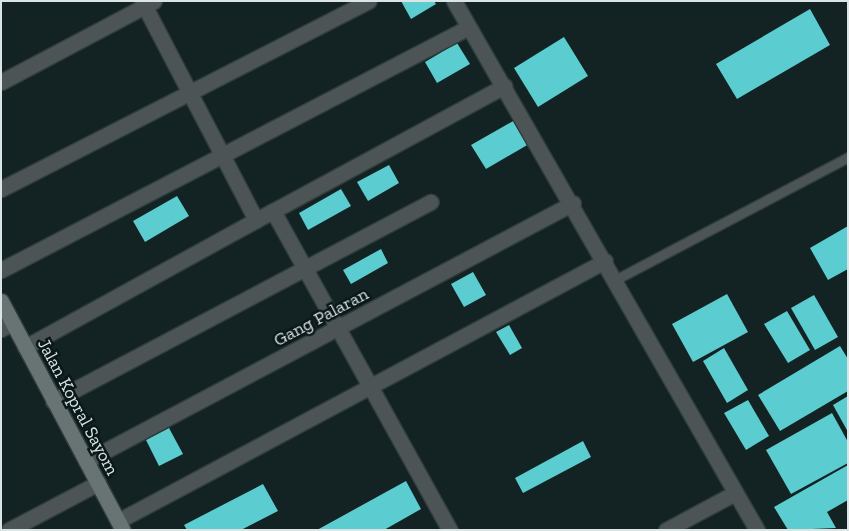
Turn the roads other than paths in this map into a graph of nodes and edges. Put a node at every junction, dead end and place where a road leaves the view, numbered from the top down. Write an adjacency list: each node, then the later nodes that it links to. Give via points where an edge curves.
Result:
1 (369, 1): 7 (street)
2 (454, 1): 4 (street)
3 (147, 3): 5 (street); 7 (street)
4 (469, 27): 6 (street); 8 (street)
5 (1, 82)
6 (504, 86): 12 (street); 13 (street)
7 (192, 91): 8 (street); 10 (street)
8 (224, 155): 14 (street); 17 (street)
9 (848, 157): 18 (lane)
10 (1, 190)
11 (430, 202): 16 (street)
12 (573, 204): 15 (street); 21 (street, Gang Palaran)
13 (273, 211): 14 (street); 16 (street)
14 (256, 220): 22 (street)
15 (605, 261): 18 (street); 23 (street)
16 (306, 268): 21 (street); 24 (street)
17 (1, 270)
18 (616, 280): 27 (street)
19 (1, 301): 20 (street, Jalan Kopral Sayom)
20 (7, 326): 22 (street, Jalan Kopral Sayom)
21 (340, 328): 23 (street); 25 (street, Gang Palaran)
22 (25, 347): 24 (street, Jalan Kopral Sayom)
23 (373, 386): 28 (street); 30 (street)
24 (53, 401): 25 (street, Jalan Kopral Sayom)
25 (86, 461): 26 (street, Jalan Kopral Sayom)
26 (98, 483): 28 (street, Jalan Kopral Sayom); 29 (street)
27 (735, 493): 31 (street); 32 (street)
28 (120, 525)
29 (9, 530)
30 (450, 530)
31 (666, 530)
32 (757, 530)

